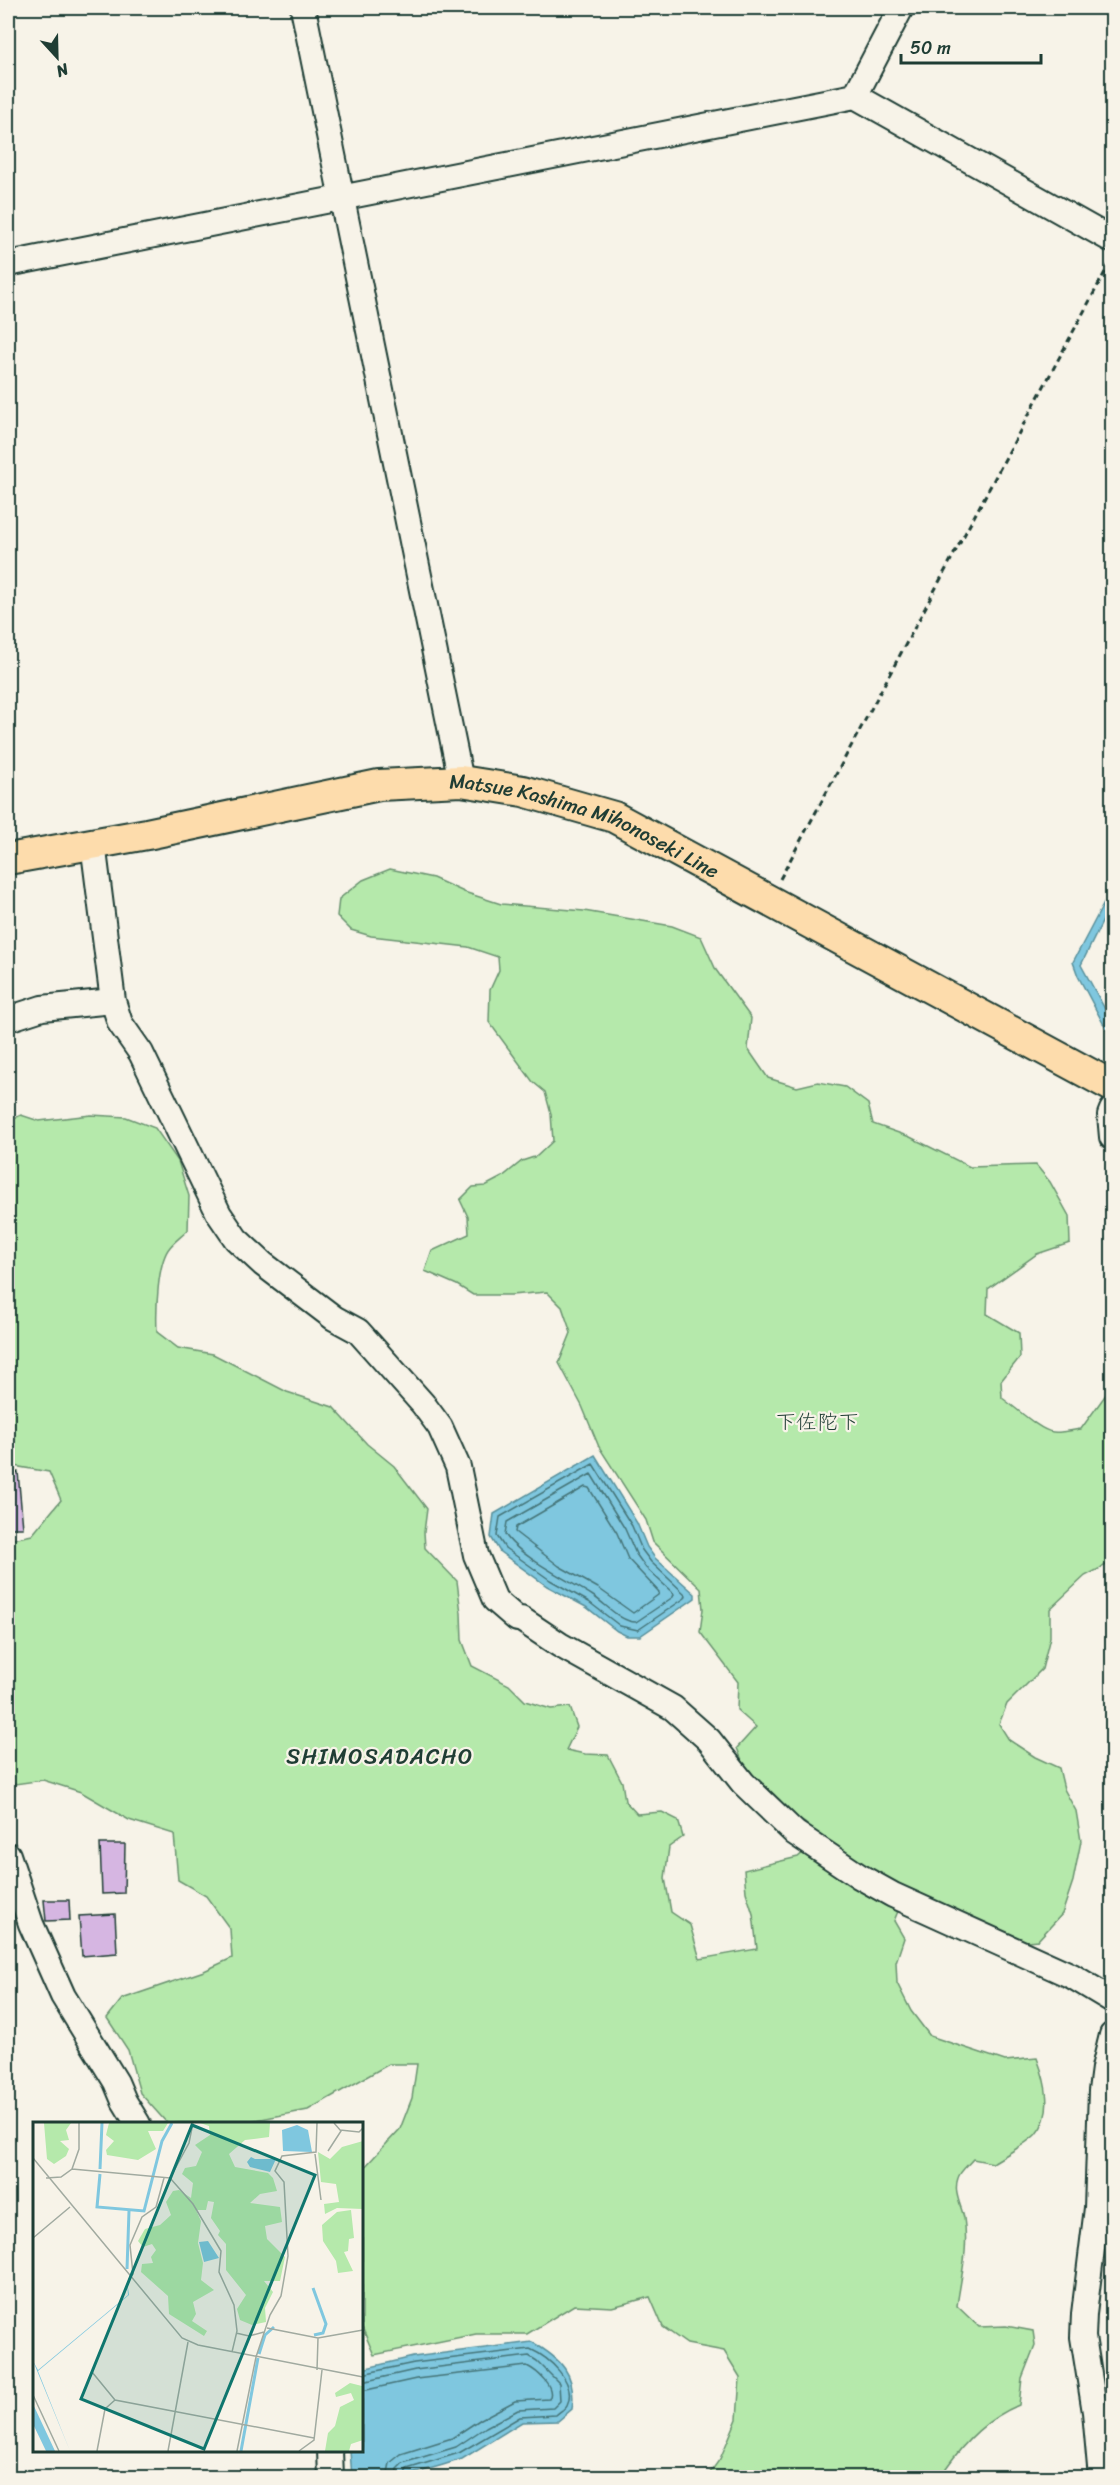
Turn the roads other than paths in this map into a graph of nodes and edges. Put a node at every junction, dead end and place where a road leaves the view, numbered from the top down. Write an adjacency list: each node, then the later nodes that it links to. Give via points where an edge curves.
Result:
1 (303, 8): 4 (street)
2 (901, 8): 3 (street)
3 (855, 96): 4 (street); 5 (street)
4 (340, 198): 6 (street); 7 (street)
5 (1113, 240)
6 (8, 264)
7 (461, 781): 8 (main road, Matsue Kashima Mihonoseki Line, via 379,785); 12 (main road, Matsue Kashima Mihonoseki Line, via 523,790 614,817)
8 (93, 843): 9 (main road, Matsue Kashima Mihonoseki Line); 10 (street)
9 (8, 859)
10 (113, 1001): 11 (street, via 42,1008); 16 (street, via 120,1023 141,1053 219,1214 236,1239 334,1318 358,1331 440,1427 458,1467 476,1555 495,1600 517,1619 673,1708 709,1740 743,1783 795,1833 859,1876 1072,1976)
11 (8, 1019)
12 (1113, 1086)
13 (1113, 1110): 14 (street)
14 (1113, 1137)
15 (8, 1855): 18 (street, via 31,1924 63,1996)
16 (1113, 2000)
17 (1113, 2035): 21 (street, via 1101,2091 1097,2208 1083,2337)
18 (137, 2122)
19 (330, 2452): 20 (street)
20 (331, 2478)
21 (1101, 2478)

